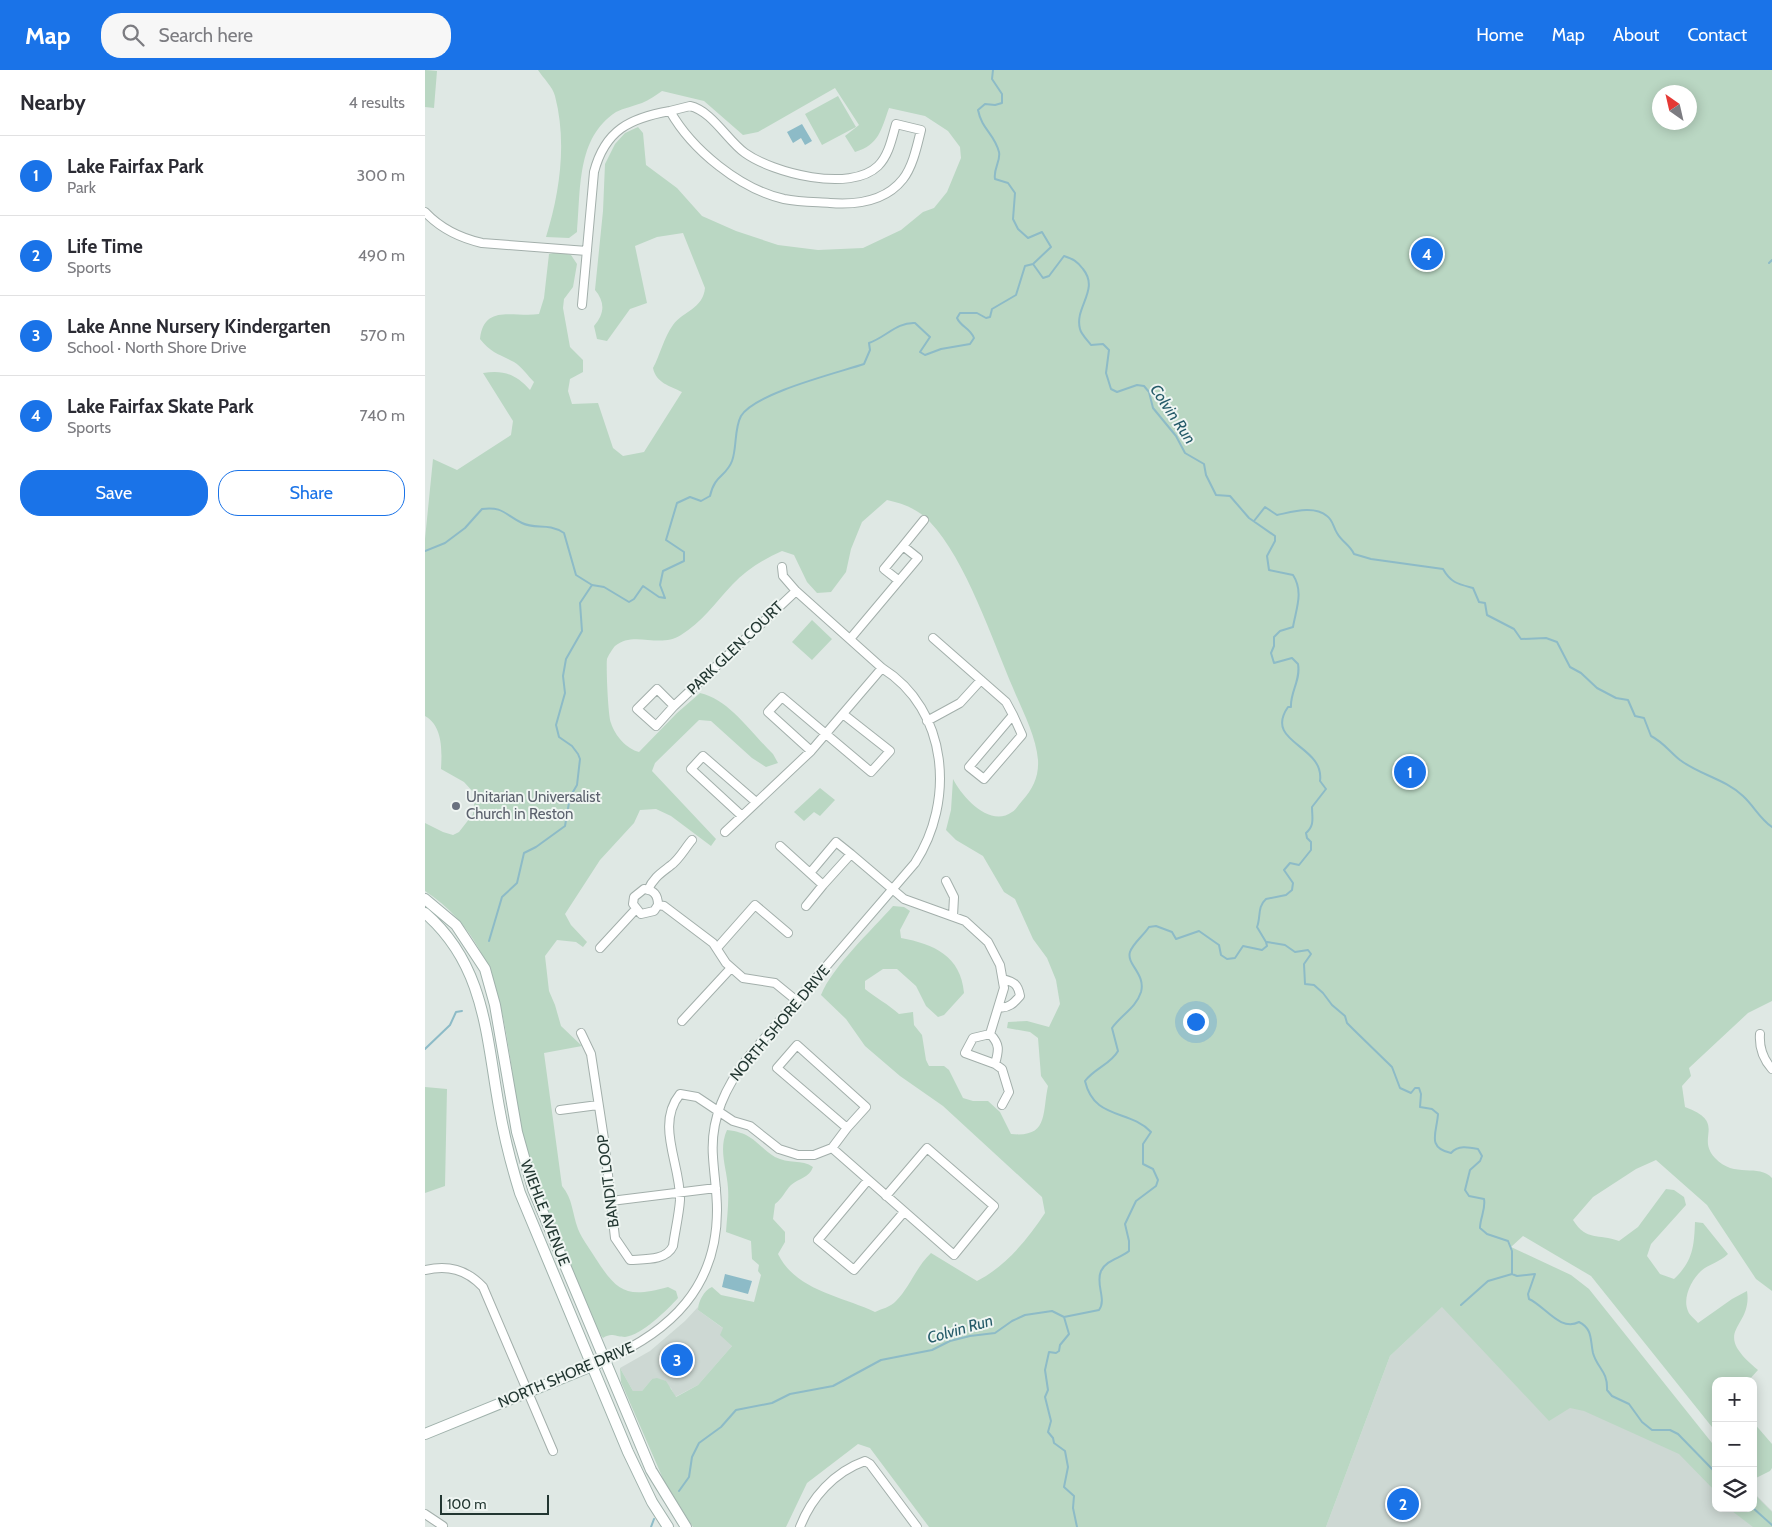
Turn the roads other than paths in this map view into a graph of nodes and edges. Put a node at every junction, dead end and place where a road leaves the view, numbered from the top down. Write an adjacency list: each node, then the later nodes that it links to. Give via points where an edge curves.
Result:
1 (670, 111): 1 (street, via 690,106 696,108 758,161 802,176 845,178 863,174 882,161 896,124 921,130 909,168 888,192 859,204 801,201 761,191 734,178 680,128); 3 (street, via 630,122 613,134 601,151 594,172)
2 (425, 212): 3 (street, via 439,225 468,240)
3 (587, 251): 4 (street)
4 (582, 305)
5 (924, 520): 6 (street)
6 (903, 546): 8 (street, via 917,558); 8 (street, via 884,569)
7 (782, 567): 9 (street, NORTH SHORE DRIVE, via 783,576)
8 (898, 580): 11 (street)
9 (795, 591): 11 (street, NORTH SHORE DRIVE); 14 (street, PARK GLEN COURT)
10 (933, 638): 13 (street)
11 (850, 639): 12 (street, NORTH SHORE DRIVE)
12 (882, 668): 15 (street); 17 (street, NORTH SHORE DRIVE, via 905,688)
13 (981, 680): 16 (street, via 1006,702); 17 (street, via 960,703)
14 (674, 706): 14 (street, PARK GLEN COURT, via 656,726 637,709 657,689)
15 (843, 714): 18 (street); 18 (street, via 890,751 871,772)
16 (1013, 715): 16 (street, via 969,767 984,780 1022,735)
17 (927, 721): 29 (street, NORTH SHORE DRIVE, via 939,760 939,808 923,851)
18 (825, 735): 19 (street); 19 (street, via 782,697 768,712)
19 (811, 751): 20 (street)
20 (756, 802): 21 (street); 21 (street, via 703,756 691,769)
21 (742, 816): 22 (street)
22 (725, 832)
23 (692, 840): 30 (street, via 670,866 664,868)
24 (779, 846): 26 (street)
25 (851, 854): 26 (street, via 836,842); 28 (street); 29 (street)
26 (810, 873): 28 (street)
27 (946, 881): 36 (street, via 954,897)
28 (823, 885): 33 (street)
29 (894, 889): 36 (street, via 904,899); 42 (street, NORTH SHORE DRIVE)
30 (648, 890): 32 (street, via 655,894); 34 (street, via 637,892 633,897)
31 (425, 899): 63 (main road, WIEHLE AVENUE, via 456,925 485,969 525,1162 538,1202)
32 (659, 905): 34 (street, via 648,914 641,914); 39 (street)
33 (806, 906)
34 (635, 909): 38 (street)
35 (425, 912): 64 (main road, WIEHLE AVENUE, via 454,945 479,996 501,1122 513,1170 528,1214)
36 (953, 916): 41 (street, via 965,921 988,942)
37 (788, 932): 39 (street, via 755,905)
38 (600, 948)
39 (717, 948): 40 (street)
40 (731, 968): 42 (street, via 743,978 775,983); 44 (street)
41 (1003, 979): 43 (street); 43 (street, via 1019,988 1020,996 1011,1005)
42 (797, 1001): 53 (street, NORTH SHORE DRIVE, via 736,1073)
43 (999, 1007): 46 (street)
44 (682, 1021)
45 (581, 1033): 50 (street, BANDIT LOOP, via 591,1054)
46 (990, 1034): 48 (street, via 998,1042); 48 (street, via 973,1038 965,1053)
47 (1759, 1034): 49 (street, via 1762,1052)
48 (995, 1064): 51 (street, via 1002,1069 1009,1092)
49 (1772, 1069)
50 (598, 1105): 52 (street); 60 (street, BANDIT LOOP)
51 (1003, 1105)
52 (560, 1110)
53 (718, 1111): 55 (street, via 733,1121 750,1126 779,1149 798,1155 814,1155); 57 (street, NORTH SHORE DRIVE, via 713,1146); 58 (street, BANDIT LOOP, via 691,1095 680,1094 673,1102 669,1128)
54 (847, 1128): 54 (street, via 777,1068 797,1045 866,1107); 55 (street)
55 (832, 1148): 56 (street)
56 (868, 1180): 59 (street); 61 (street, via 817,1240 855,1270)
57 (716, 1188): 58 (street); 63 (street, NORTH SHORE DRIVE, via 714,1242 705,1270 693,1292 679,1312 656,1333)
58 (679, 1191): 60 (street); 60 (street, BANDIT LOOP, via 673,1246 664,1256 629,1260 615,1238)
59 (886, 1196): 61 (street); 61 (street, via 927,1148 994,1206 954,1254)
60 (611, 1201)
61 (904, 1212)
62 (425, 1270): 65 (street, via 443,1267 459,1270 483,1287)
63 (605, 1360): 64 (main road, NORTH SHORE DRIVE); 71 (main road, WIEHLE AVENUE, via 651,1470)
64 (592, 1366): 65 (main road, NORTH SHORE DRIVE); 70 (main road, WIEHLE AVENUE, via 639,1477)
65 (528, 1391): 66 (main road, NORTH SHORE DRIVE); 67 (street)
66 (425, 1434)
67 (553, 1450)
68 (425, 1514): 69 (street)
69 (443, 1526)
70 (668, 1527)
71 (686, 1527)
72 (800, 1527): 73 (street, via 815,1497 865,1461)
73 (917, 1527)

